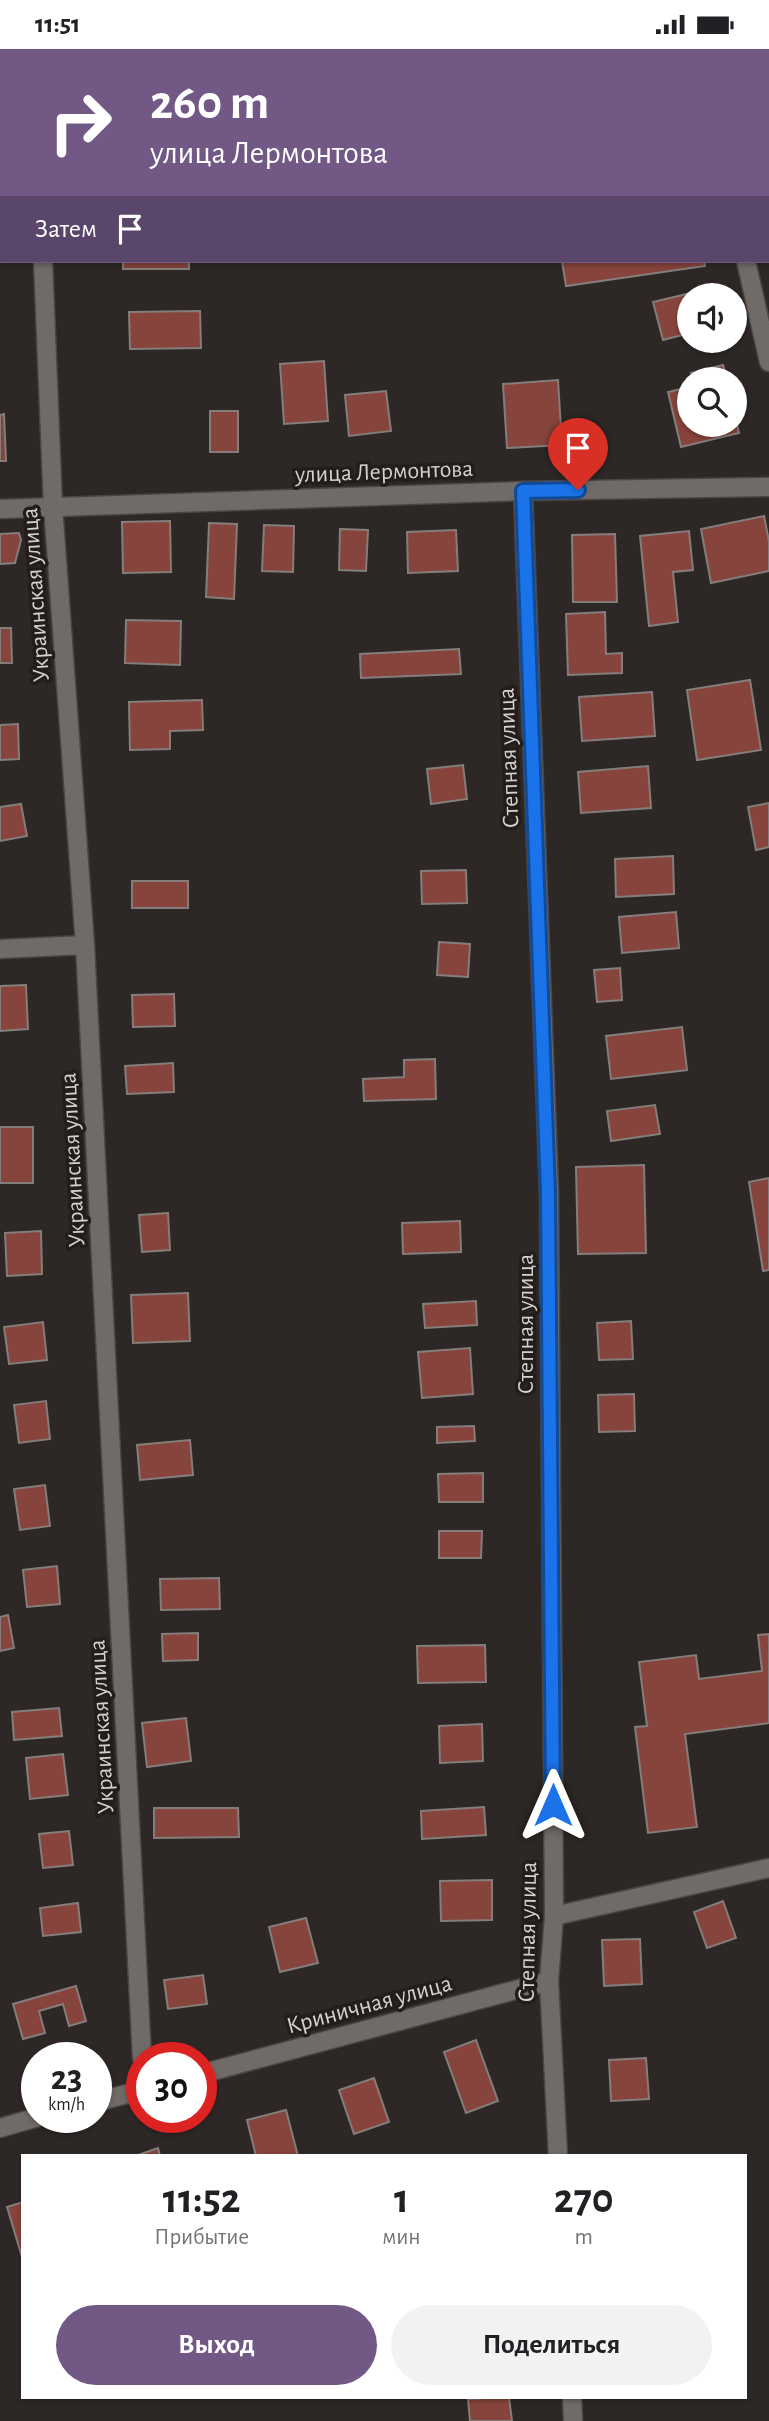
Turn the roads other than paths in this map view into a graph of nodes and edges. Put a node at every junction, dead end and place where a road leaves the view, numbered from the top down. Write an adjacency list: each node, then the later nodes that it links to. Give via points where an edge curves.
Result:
1 (43, 263): 6 (street, Украинская улица)
2 (746, 263): 3 (street)
3 (769, 362)
4 (769, 487): 5 (street, улица Лермонтова)
5 (523, 491): 6 (street, улица Лермонтова); 11 (street, Степная улица, via 548,1192)
6 (53, 506): 7 (street, улица Лермонтова); 8 (street, Украинская улица)
7 (0, 509)
8 (85, 945): 9 (street); 13 (street, Украинская улица)
9 (0, 949)
10 (769, 1868): 11 (street)
11 (554, 1916): 12 (street, Степная улица)
12 (549, 1981): 14 (street, Криничная улица); 17 (street, Степная улица)
13 (141, 2042)
14 (217, 2070)
15 (21, 2122): 16 (street)
16 (0, 2128)
17 (558, 2154)
18 (572, 2399): 19 (street)
19 (573, 2421)

